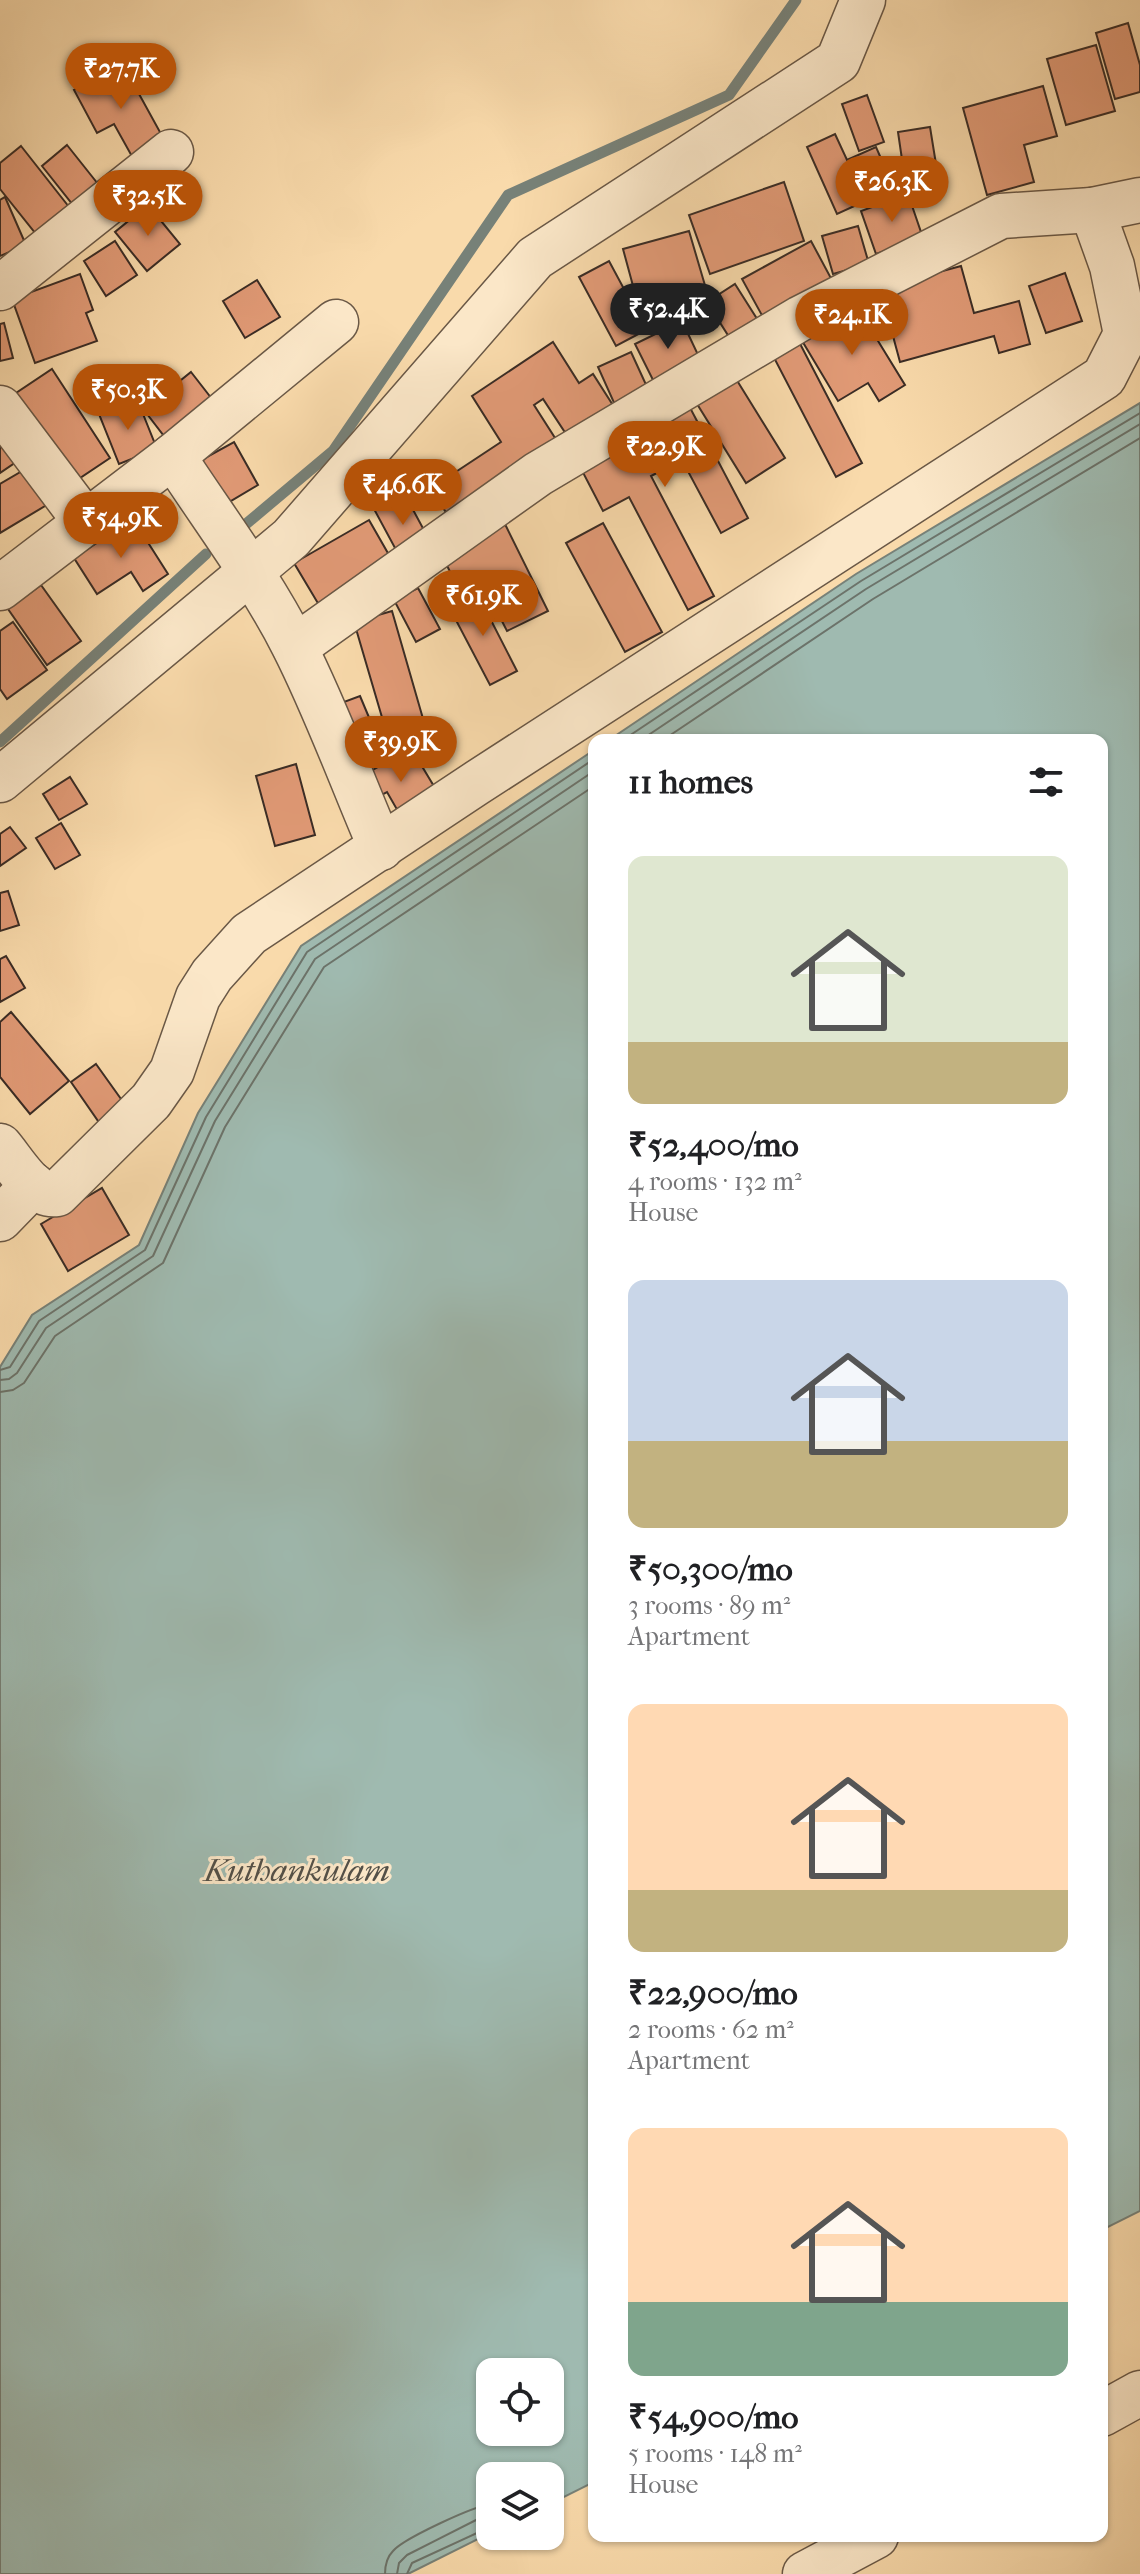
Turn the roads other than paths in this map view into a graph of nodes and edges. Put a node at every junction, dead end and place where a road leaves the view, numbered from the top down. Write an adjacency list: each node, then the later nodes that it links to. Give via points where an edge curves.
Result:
1 (863, 0): 10 (street, via 838,61 535,258 291,538)
2 (171, 152): 5 (street)
3 (1140, 200): 4 (street)
4 (1092, 210): 12 (street, via 1001,216 801,318 538,474); 14 (street, via 1112,266 1126,334 1104,377)
5 (0, 288)
6 (336, 322): 8 (street)
7 (0, 408): 9 (street)
8 (173, 456): 9 (street); 10 (street)
9 (85, 521): 11 (street)
10 (252, 570): 12 (street); 13 (street)
11 (0, 588)
12 (295, 647): 14 (street)
13 (0, 780)
14 (381, 848): 16 (street, via 249,934 198,997 172,1071 151,1101 57,1194)
15 (0, 1146): 16 (street)
16 (33, 1185): 17 (street)
17 (0, 1219)
18 (1140, 2393): 19 (street)
19 (1108, 2411)
20 (865, 2542): 21 (street)
21 (805, 2574)

